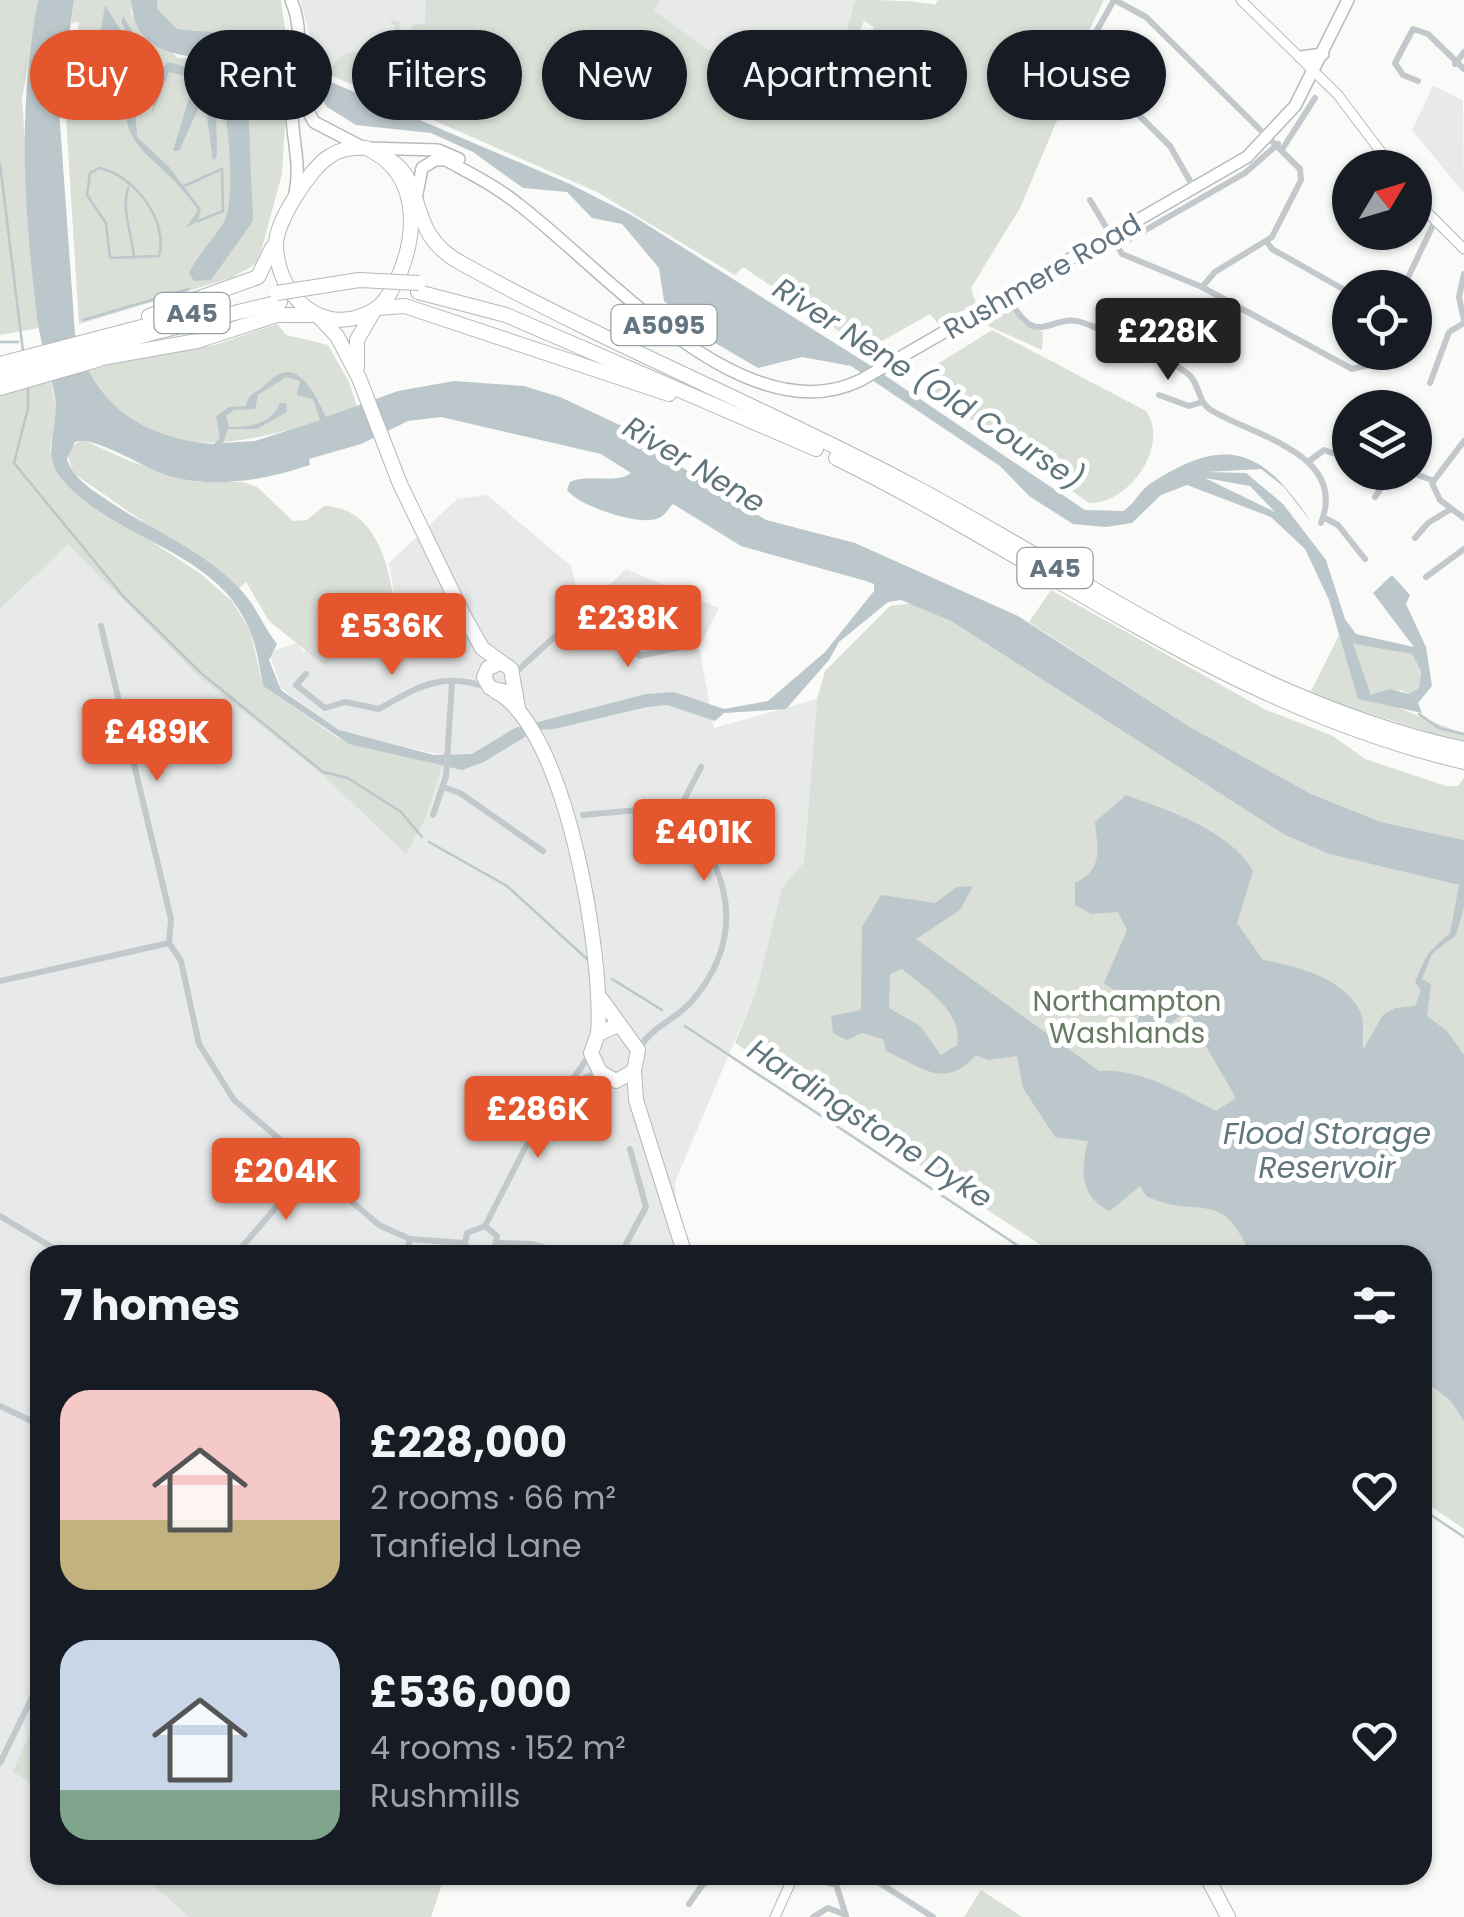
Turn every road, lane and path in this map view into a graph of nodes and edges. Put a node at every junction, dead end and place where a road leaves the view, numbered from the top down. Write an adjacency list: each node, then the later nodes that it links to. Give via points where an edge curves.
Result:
1 (291, 0): 5 (main road)
2 (1114, 0): 16 (street, via 1146,17); 20 (street, via 1084,60 1173,150)
3 (1241, 0): 8 (street)
4 (1348, 0): 7 (main road, A5095)
5 (299, 30)
6 (1464, 52): 9 (street)
7 (1323, 54): 8 (main road); 11 (main road, A5095)
8 (1301, 57): 11 (street)
9 (1455, 64): 10 (street); 12 (street, via 1432,37 1412,29 1395,63)
10 (1464, 69)
11 (1315, 71): 16 (main road, Rushmere Road / A5095); 18 (street)
12 (1418, 81)
13 (1315, 98): 16 (street, Rushmere Road)
14 (292, 120): 22 (main road, via 299,163)
15 (312, 120): 17 (main road)
16 (1277, 143): 20 (main road, Rushmere Road / A5095); 27 (street, Rushmere Road, via 1231,182); 28 (street, via 1302,175)
17 (370, 150): 19 (main road, Rushmere Road / A5095, via 445,151); 22 (highway, via 339,151 324,160); 23 (highway, via 403,170)
18 (1380, 150)
19 (492, 185): 23 (main road, Rushmere Road / A5095, via 438,159 422,168); 35 (main road, Rushmere Road / A5095, via 645,312 751,380 800,393 865,378)
20 (1194, 188): 27 (main road, Rushmere Road / A5095)
21 (1090, 200): 27 (street)
22 (293, 202): 26 (highway)
23 (414, 208): 37 (highway, via 404,262); 49 (highway, via 444,254)
24 (1432, 221): 25 (street)
25 (1434, 224): 29 (street); 30 (street)
26 (276, 234): 38 (highway, via 283,281); 40 (highway, via 258,277)
27 (1113, 242): 33 (street, via 1125,256); 35 (main road, Rushmere Road / A5095)
28 (1267, 242): 32 (street); 33 (street)
29 (1464, 249)
30 (1412, 270)
31 (1464, 274): 39 (street)
32 (1332, 283)
33 (1202, 286): 41 (street)
34 (418, 287): 36 (highway, A45, bridge, via 359,280); 49 (highway, A45, via 510,308); 50 (highway, A45, via 506,315)
35 (1008, 296): 48 (street, via 1020,317 1036,326 1080,322 1185,371)
36 (279, 297): 40 (highway, A45); 40 (highway, A45)
37 (376, 309): 38 (highway, via 349,318); 45 (highway, via 357,340); 50 (highway, via 406,306)
38 (317, 316): 40 (highway, via 278,315 197,342); 45 (highway, via 337,336)
39 (1464, 322): 44 (street, via 1448,332)
40 (101, 344): 42 (highway, A45); 43 (highway, A45); 46 (highway)
41 (1332, 359)
42 (0, 364)
43 (0, 378)
44 (1433, 380)
45 (362, 385): 65 (highway, via 422,533)
46 (0, 388)
47 (1159, 394): 48 (street, via 1189,406)
48 (1202, 402): 53 (street)
49 (750, 408): 75 (highway, A45, via 958,510 1210,658)
50 (732, 412): 75 (highway, A45, via 908,495 1206,668)
51 (1464, 441): 54 (street)
52 (1332, 454): 53 (street, via 1324,450)
53 (1308, 462): 61 (street, via 1320,484 1322,520 1338,525)
54 (1432, 480): 57 (street, via 1434,494)
55 (1380, 490): 56 (street)
56 (1375, 497)
57 (1451, 510): 58 (street); 59 (street)
58 (1464, 518)
59 (1417, 532)
60 (1464, 549): 62 (street)
61 (1365, 559)
62 (1432, 576)
63 (101, 626): 85 (street, via 171,919)
64 (686, 646): 66 (street, via 640,656 583,611)
65 (482, 648): 67 (highway); 68 (highway)
66 (526, 660): 67 (street); 70 (street)
67 (501, 663): 68 (highway); 70 (highway)
68 (485, 672): 71 (street); 73 (highway)
69 (306, 674): 72 (street, via 296,684 325,708 345,702 379,709 410,688)
70 (513, 679): 73 (highway, via 504,690); 74 (highway)
71 (468, 682): 72 (street); 73 (street)
72 (452, 683): 80 (street)
73 (492, 690): 74 (highway)
74 (521, 714): 87 (highway, via 564,806 581,866)
75 (1362, 727): 76 (highway, A45)
76 (1394, 737): 77 (highway, A45); 78 (highway, A45)
77 (1464, 749)
78 (1464, 762)
79 (701, 767): 81 (street)
80 (443, 786): 82 (street); 84 (street)
81 (681, 806): 83 (street); 89 (street, via 714,852 726,922 699,991)
82 (432, 815)
83 (583, 816)
84 (544, 852)
85 (169, 944): 86 (street); 98 (street, via 214,1073 234,1100)
86 (0, 981)
87 (602, 1000): 88 (highway); 90 (highway)
88 (622, 1028): 89 (street); 90 (highway); 91 (highway)
89 (651, 1030): 91 (street)
90 (598, 1034): 92 (highway)
91 (638, 1050): 93 (highway)
92 (591, 1053): 94 (highway); 95 (street)
93 (634, 1071): 94 (highway); 96 (highway)
94 (610, 1078): 95 (street, via 589,1076); 96 (highway)
95 (567, 1087): 100 (street, via 506,1179)
96 (636, 1100): 110 (highway)
97 (630, 1149): 109 (street, via 646,1207)
98 (310, 1168): 101 (street, via 379,1225); 105 (street)
99 (0, 1216): 104 (street)
100 (485, 1226): 102 (street); 103 (street, via 471,1230)
101 (410, 1239): 103 (street); 106 (street)
102 (498, 1242): 107 (street); 108 (street)
103 (465, 1243)
104 (48, 1245)
105 (244, 1245)
106 (408, 1245)
107 (497, 1245)
108 (535, 1245)
109 (625, 1245)
110 (682, 1245)
111 (0, 1406): 112 (street)
112 (30, 1420)
113 (30, 1702): 114 (street)
114 (0, 1763)
115 (702, 1885): 120 (street)
116 (789, 1885): 122 (street)
117 (836, 1885): 121 (street)
118 (881, 1885): 124 (street)
119 (1211, 1885): 125 (highway)
120 (690, 1904)
121 (846, 1916): 123 (street, via 824,1909)
122 (775, 1917)
123 (813, 1917)
124 (933, 1917)
125 (1228, 1917)

